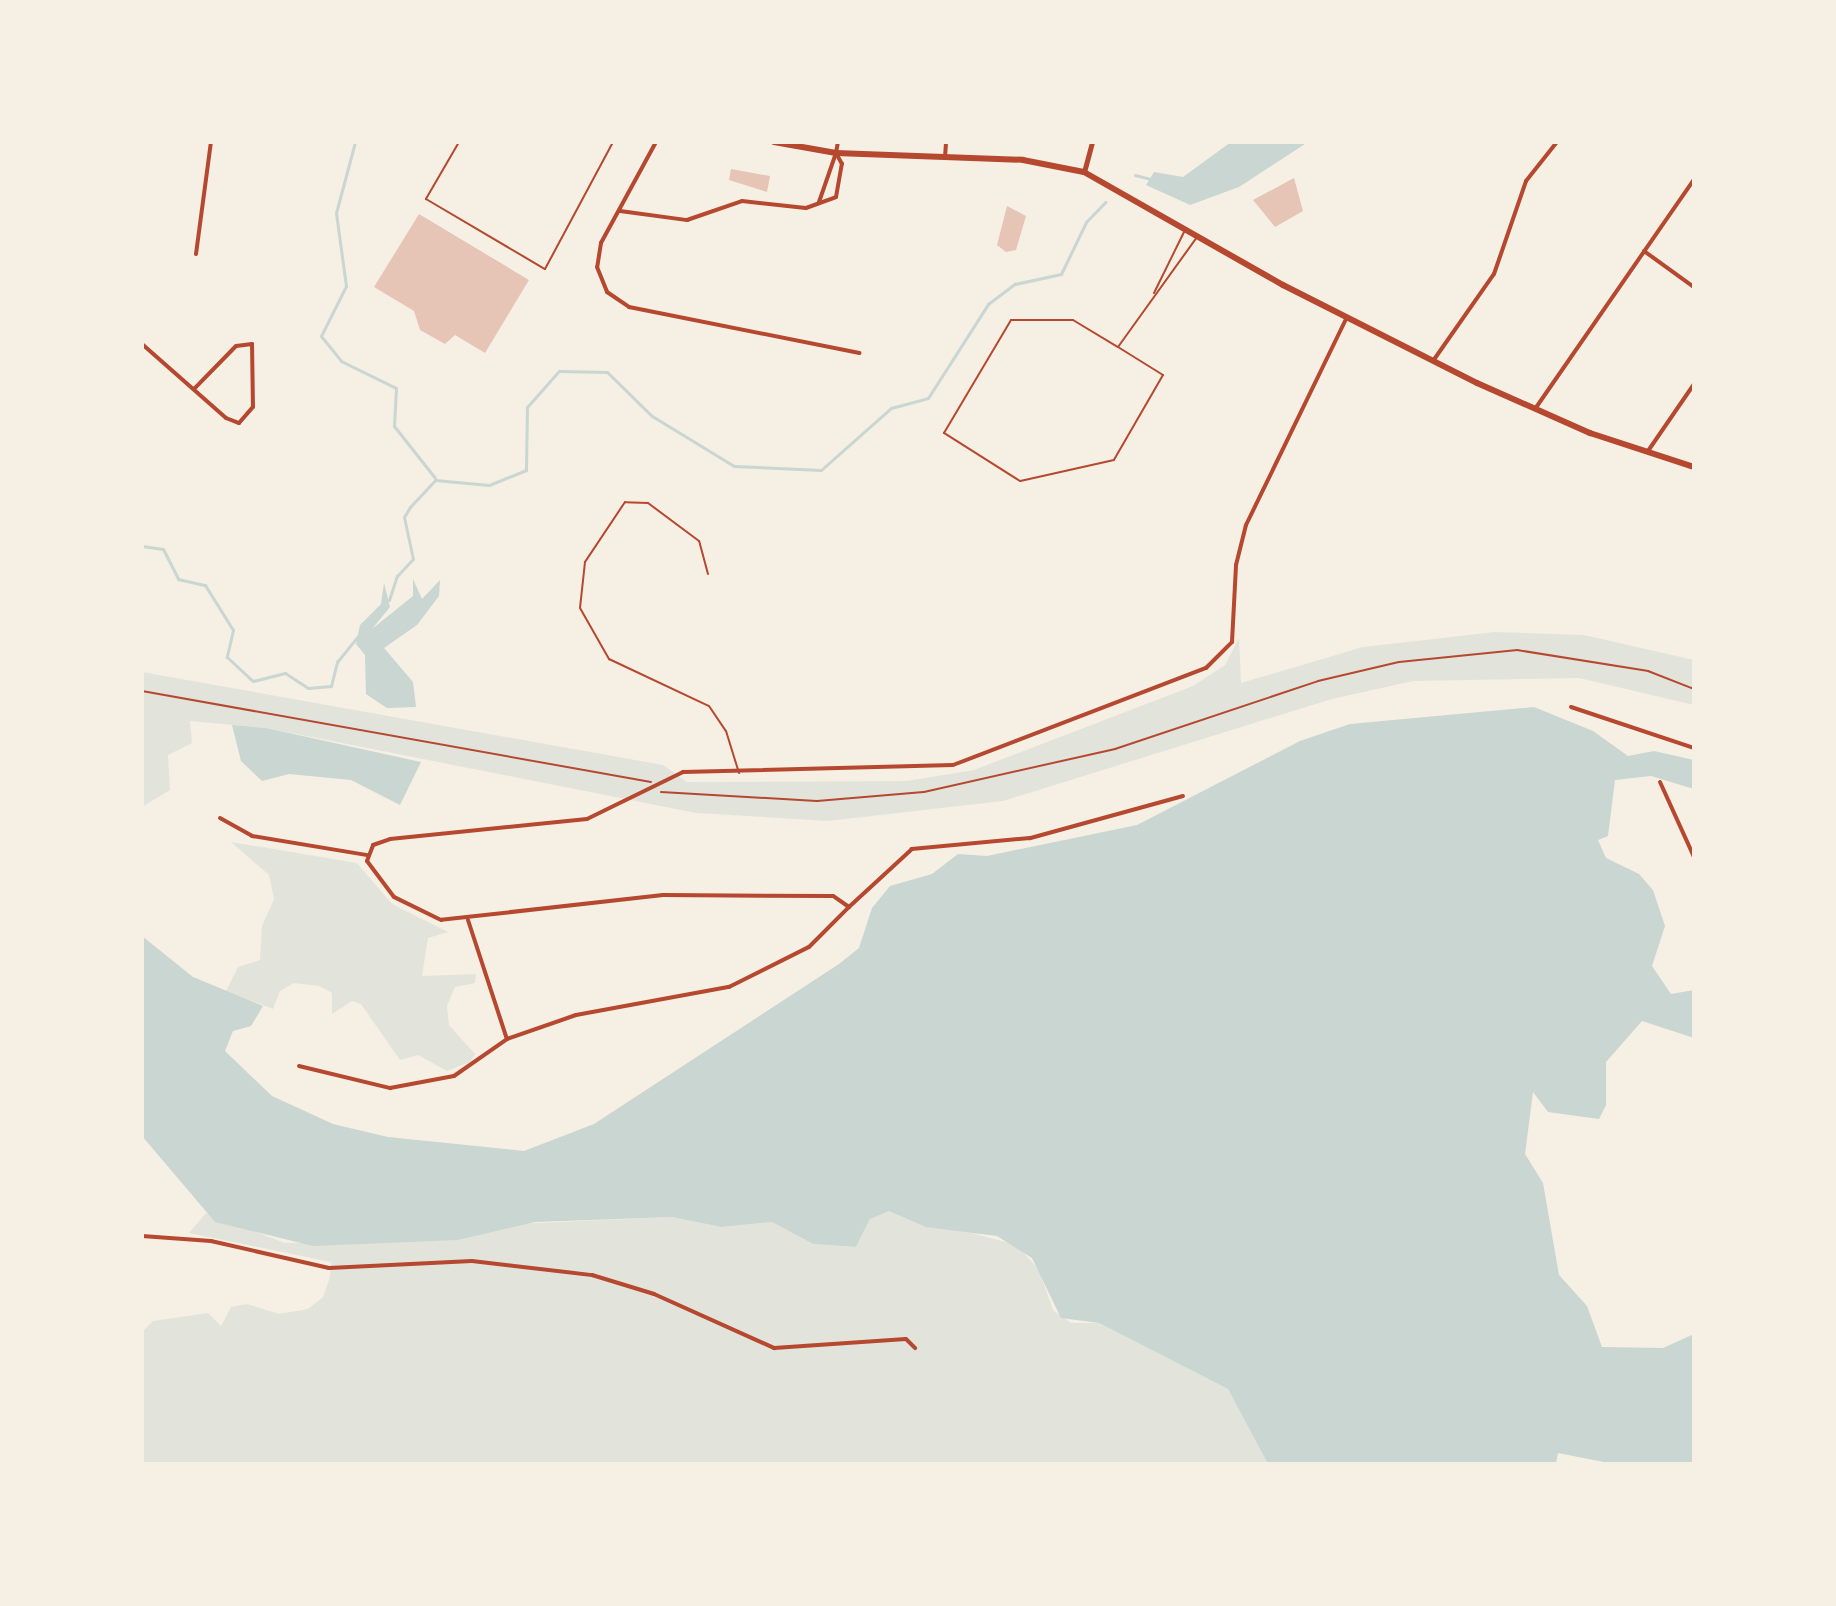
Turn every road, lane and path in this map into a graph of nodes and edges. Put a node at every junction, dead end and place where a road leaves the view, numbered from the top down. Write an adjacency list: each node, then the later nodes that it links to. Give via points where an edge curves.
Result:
1 (211, 142): 19 (street)
2 (459, 142): 3 (lane, via 426,199 545,269)
3 (613, 142)
4 (656, 142): 15 (street)
5 (774, 142): 10 (main road)
6 (838, 142): 10 (street)
7 (946, 142): 11 (street)
8 (1092, 142): 12 (street)
9 (1557, 142): 26 (street, via 1526,181 1486,287)
10 (836, 153): 11 (main road); 14 (street); 14 (street, via 842,165 836,197)
11 (945, 157): 12 (main road, via 1023,160)
12 (1084, 172): 16 (main road)
13 (1694, 179): 18 (street)
14 (818, 204): 15 (street, via 742,201 687,220)
15 (619, 211): 25 (street, via 597,267 602,285 621,304)
16 (1185, 229): 17 (main road); 21 (lane)
17 (1197, 236): 21 (lane); 22 (main road)
18 (1644, 251): 20 (street); 29 (street)
19 (196, 254)
20 (1694, 287)
21 (1154, 295): 24 (lane)
22 (1346, 319): 26 (main road); 37 (street, via 1246,525 1236,565 1232,642 1216,662 953,765)
23 (142, 344): 28 (street)
24 (1118, 347): 24 (lane, via 1073,320 1016,316 944,433 1020,481 1114,460 1163,375)
25 (859, 353)
26 (1433, 361): 29 (main road)
27 (1694, 384): 30 (street)
28 (194, 389): 28 (street, via 230,421 247,419 252,344 236,346)
29 (1535, 409): 30 (main road)
30 (1646, 453): 31 (main road)
31 (1694, 467)
32 (708, 574): 37 (lane, via 699,541 648,503 625,502 585,562 580,608 609,659 709,706 726,731)
33 (1694, 689): 40 (path, via 1648,671 1517,650 1399,662 1007,776 870,799)
34 (142, 691): 38 (path, via 215,699)
35 (1571, 707): 36 (street)
36 (1694, 748)
37 (739, 773): 43 (street, via 672,774 576,822 390,839)
38 (649, 780)
39 (1660, 782): 44 (street)
40 (656, 788)
41 (1183, 796): 45 (street, via 1030,838 912,849)
42 (220, 818): 43 (street, via 252,836)
43 (367, 855): 46 (street, via 374,875 404,904 433,918)
44 (1694, 857)
45 (849, 907): 46 (street, via 833,896 663,895); 47 (street, via 809,947 729,987 595,1010)
46 (468, 920): 47 (street)
47 (507, 1039): 48 (street, via 464,1072 401,1087)
48 (299, 1066)
49 (142, 1236): 50 (street, via 211,1241 329,1268 483,1261 579,1273 644,1290 774,1348 906,1339)
50 (915, 1348)

